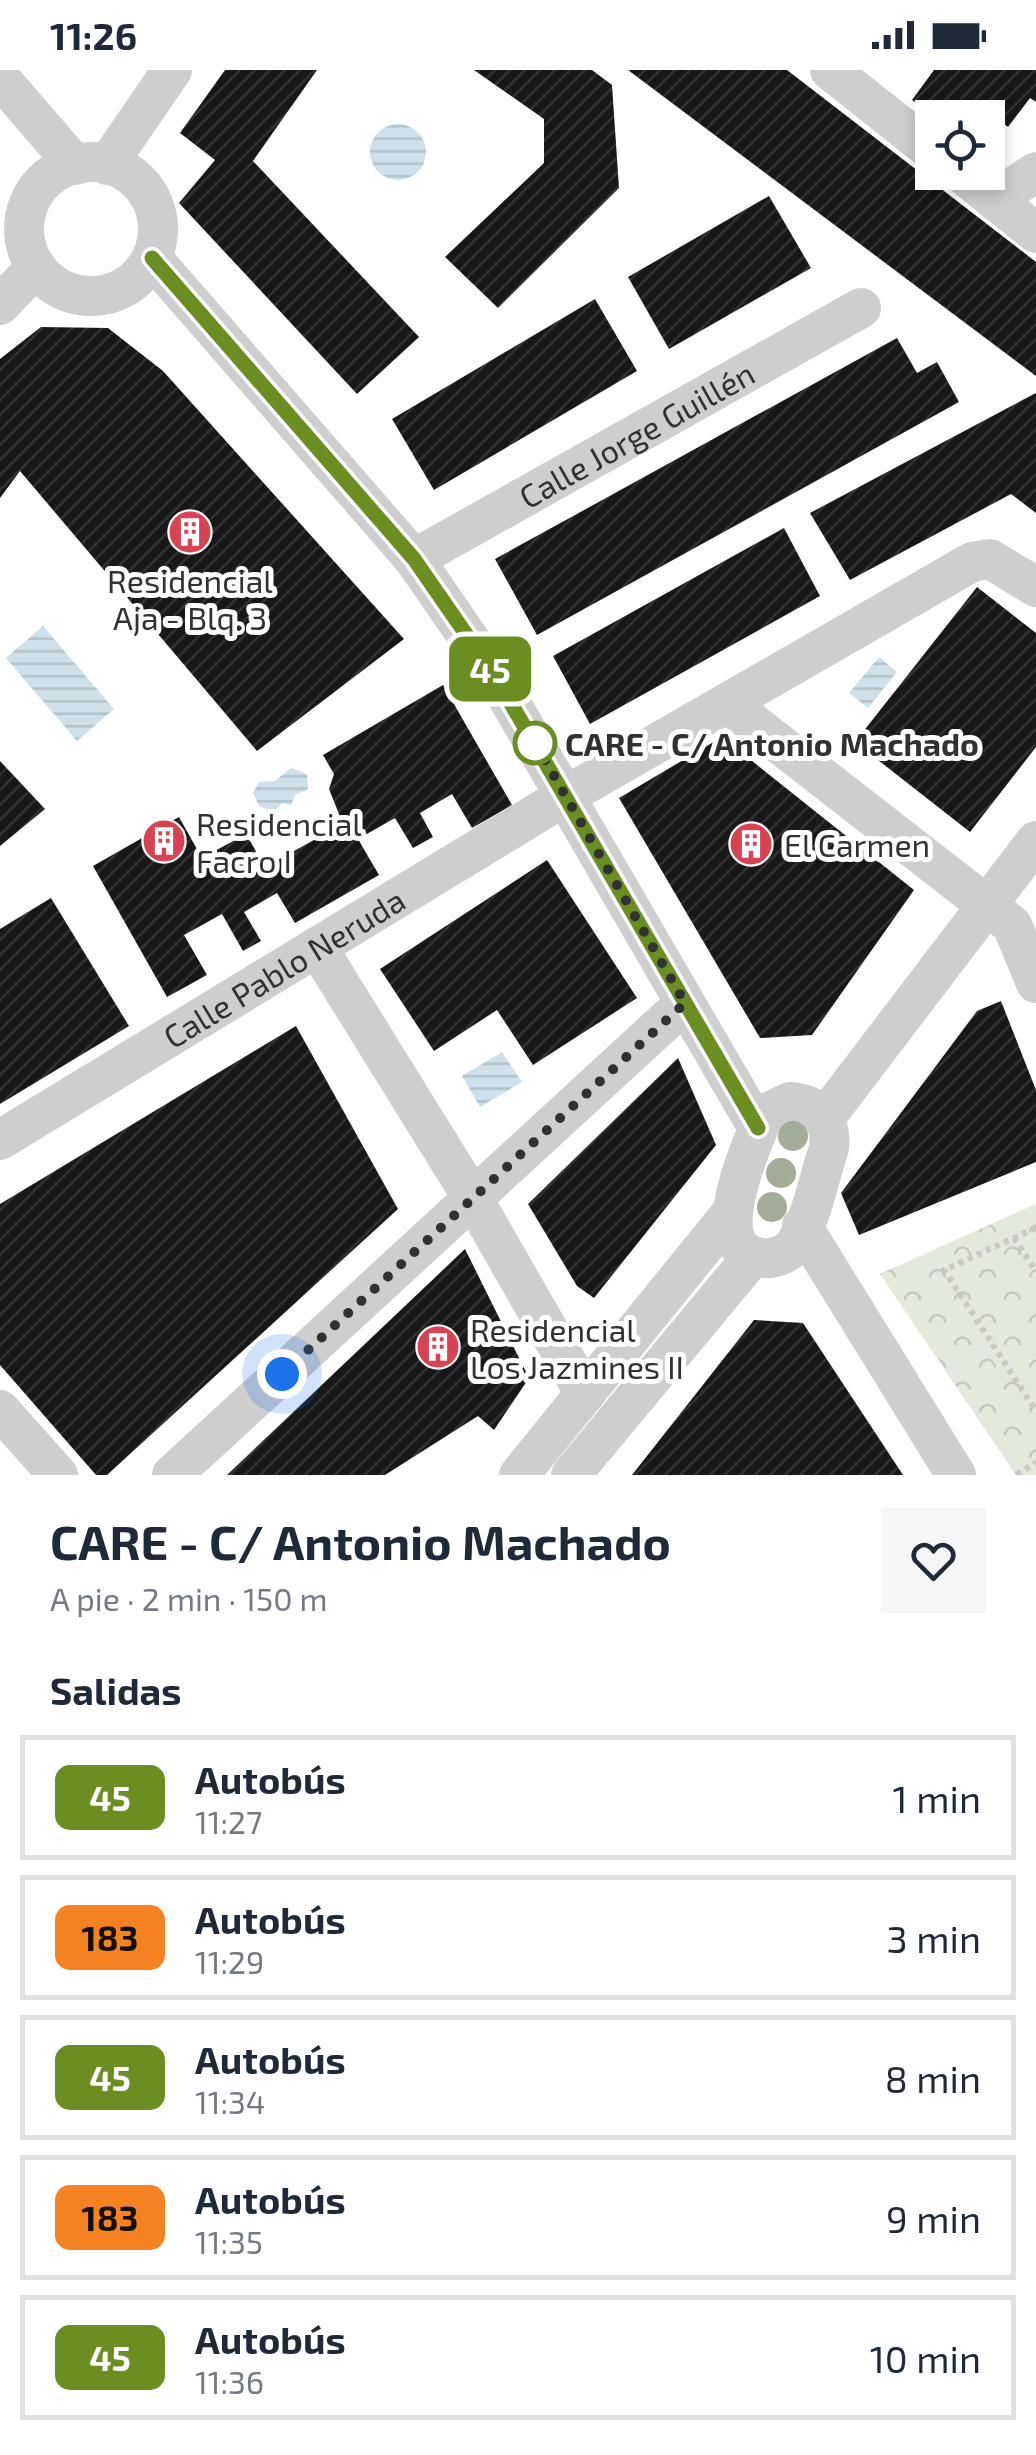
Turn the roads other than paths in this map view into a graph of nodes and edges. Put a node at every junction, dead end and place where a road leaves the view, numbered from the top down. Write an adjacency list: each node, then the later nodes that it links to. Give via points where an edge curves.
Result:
1 (172, 70): 5 (street)
2 (830, 70): 4 (street)
3 (0, 78): 5 (street)
4 (915, 138)
5 (91, 165): 10 (street, via 138,181 150,198 157,217); 11 (street, via 51,176 27,208 24,228)
6 (1036, 172): 8 (street)
7 (982, 190): 8 (street)
8 (994, 200): 9 (street)
9 (1036, 233)
10 (152, 258): 11 (street, via 125,288 106,295 66,292); 14 (street)
11 (36, 267): 12 (street)
12 (0, 305)
13 (860, 308): 14 (street, Calle Jorge Guillén)
14 (414, 559): 17 (street)
15 (1036, 587): 16 (street, Calle Pablo Neruda, via 990,559 972,562)
16 (728, 704): 17 (street, Calle Pablo Neruda); 19 (street)
17 (567, 795): 20 (street, Calle Pablo Neruda); 22 (street)
18 (1036, 841): 19 (street)
19 (986, 903): 21 (street, via 1012,925); 23 (street)
20 (317, 947): 25 (street, Calle Pablo Neruda); 26 (street)
21 (1036, 982)
22 (685, 1003): 24 (street); 26 (street)
23 (824, 1119): 24 (street, via 790,1102 767,1113); 28 (street, via 829,1148)
24 (758, 1128): 27 (street)
25 (0, 1140)
26 (472, 1197): 30 (street); 33 (street)
27 (732, 1212): 29 (street, via 731,1232); 30 (street)
28 (802, 1226): 29 (street, via 790,1251); 36 (street)
29 (753, 1256): 35 (street)
30 (585, 1394): 34 (street)
31 (0, 1410): 32 (street)
32 (58, 1475)
33 (172, 1475)
34 (518, 1475)
35 (570, 1475)
36 (956, 1475)

